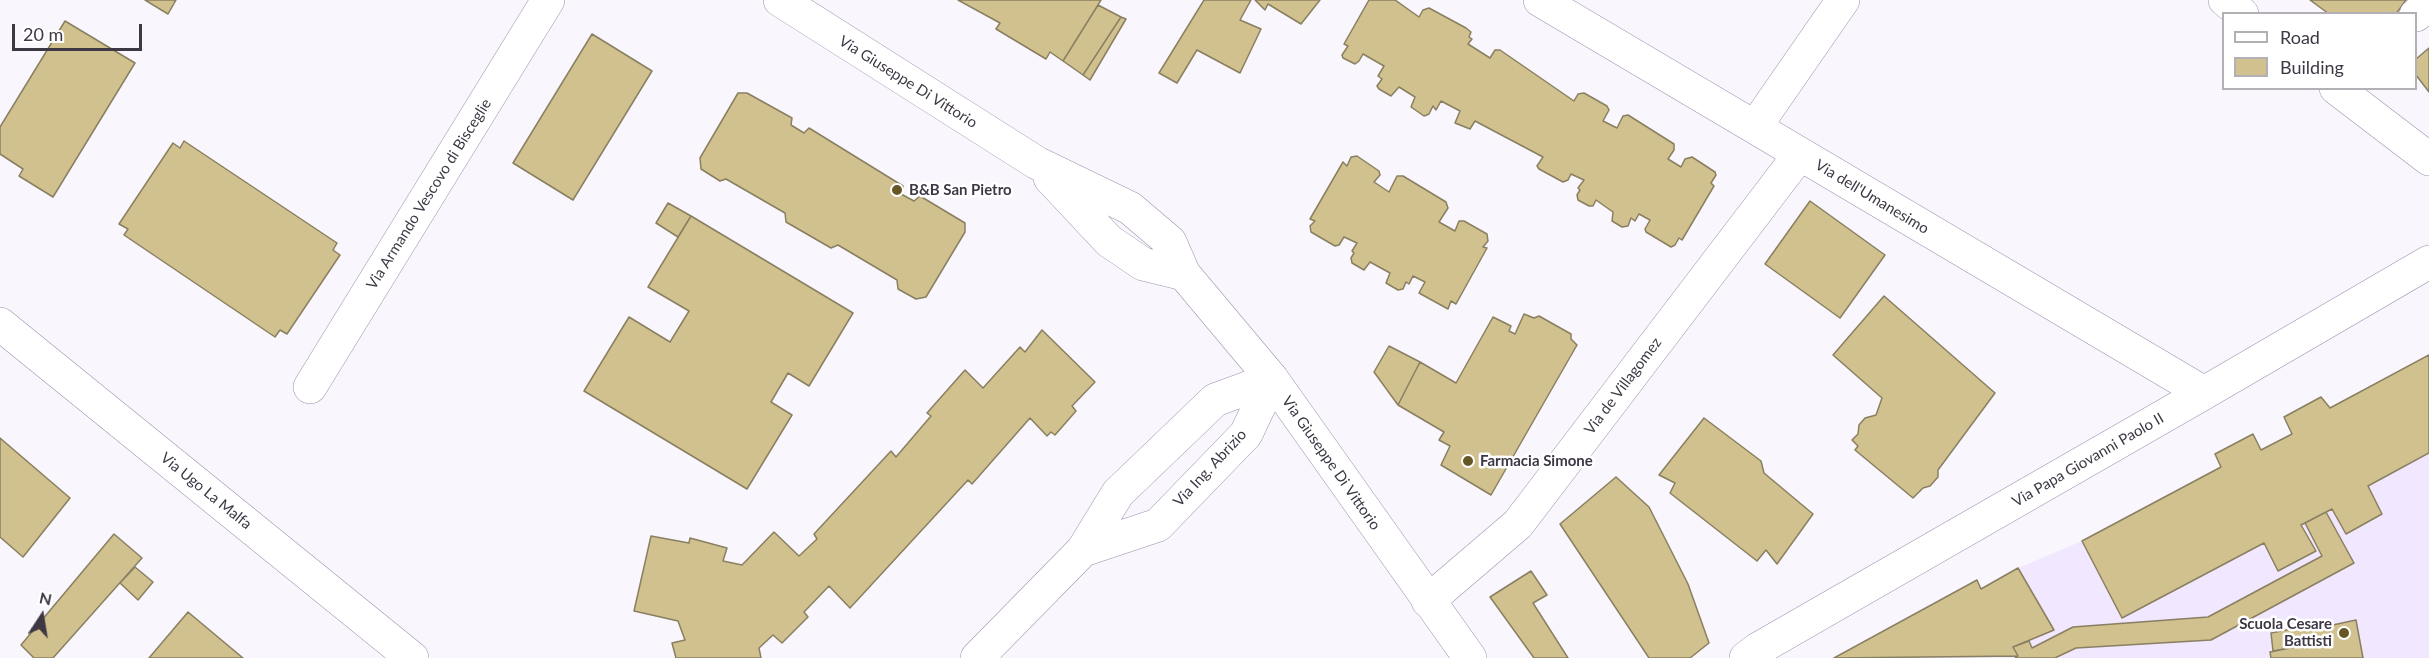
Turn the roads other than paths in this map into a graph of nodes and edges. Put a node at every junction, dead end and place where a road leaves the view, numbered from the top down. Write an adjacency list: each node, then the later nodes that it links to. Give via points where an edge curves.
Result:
1 (548, 0): 16 (street, Via Armando Vescovo di Bisceglie)
2 (780, 0): 15 (street, Via Giuseppe Di Vittorio, via 1037,163 1109,241 1143,264 1184,274)
3 (1540, 0): 10 (street, Via dell'Umanesimo)
4 (1843, 0): 10 (street)
5 (2225, 0): 7 (street)
6 (2429, 4): 8 (street)
7 (2240, 12)
8 (2417, 13)
9 (2339, 90): 12 (street)
10 (1755, 128): 11 (street, Via dell'Umanesimo)
11 (1800, 154): 17 (street, Via dell'Umanesimo); 19 (street, Via de Villagomez, via 1518,524)
12 (2429, 159)
13 (2429, 262): 17 (street, Via Papa Giovanni Paolo II)
14 (0, 324): 20 (street, Via Ugo La Malfa)
15 (1272, 379): 18 (street, Via Ing. Abrizio, via 1215,400 1118,493); 18 (street, Via Ing. Abrizio, via 1246,434 1158,525); 19 (street, Via Giuseppe Di Vittorio)
16 (310, 387)
17 (2204, 393): 23 (street, Via Papa Giovanni Paolo II)
18 (1083, 550): 21 (street, Via Ing. Abrizio)
19 (1428, 601): 22 (street, Via Giuseppe Di Vittorio)
20 (412, 658)
21 (977, 658)
22 (1470, 658)
23 (1746, 658)

